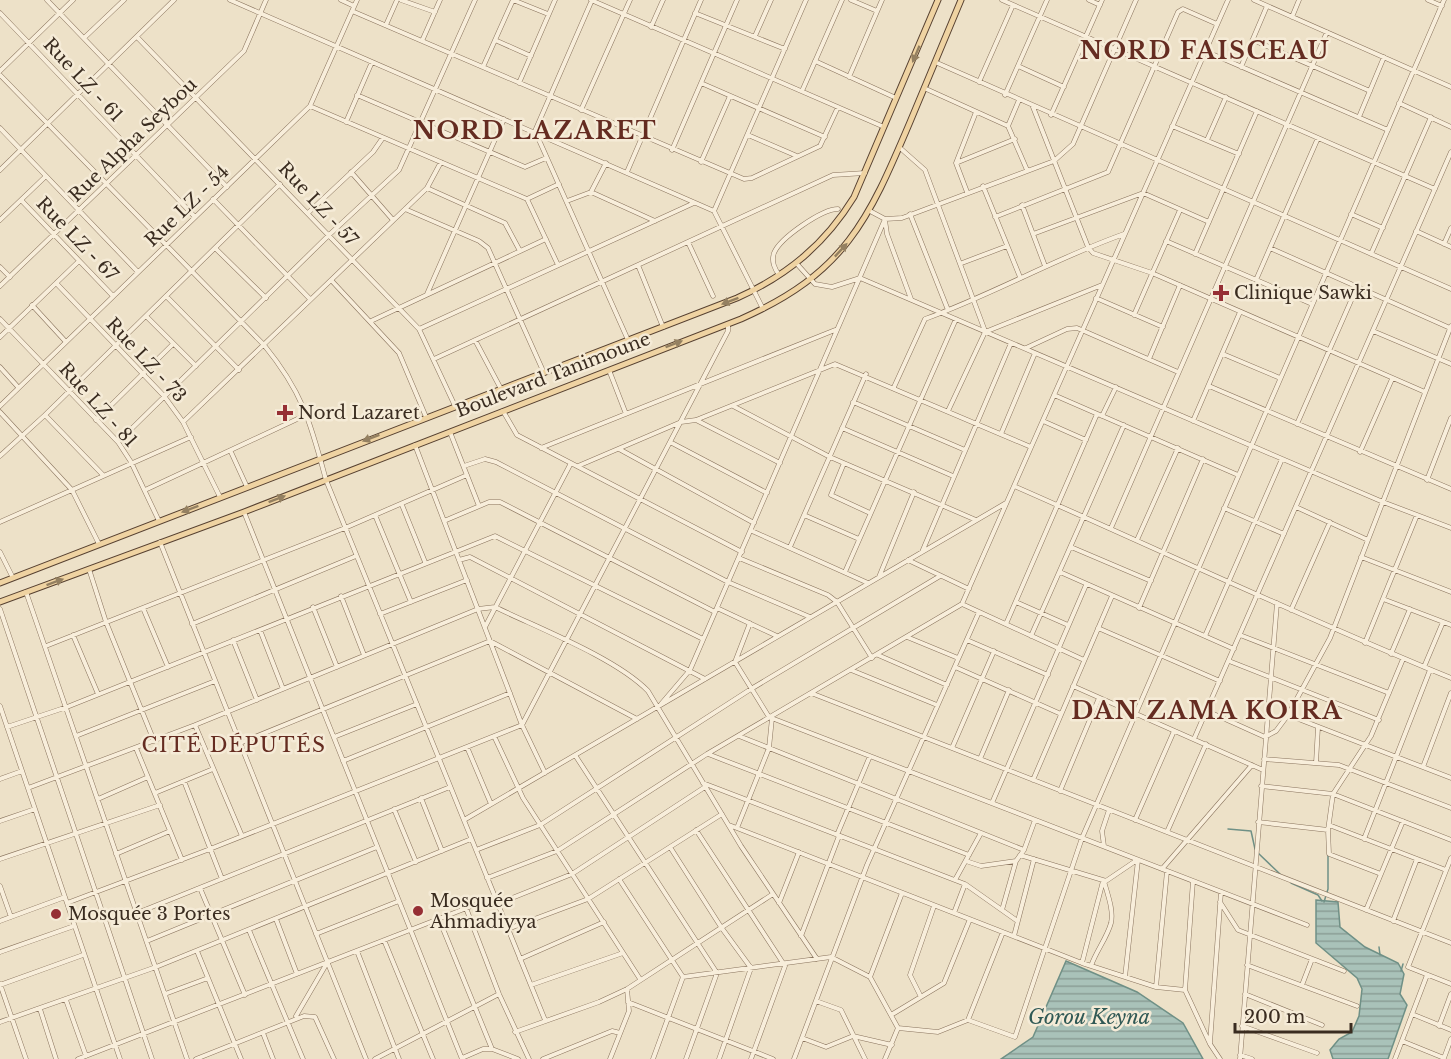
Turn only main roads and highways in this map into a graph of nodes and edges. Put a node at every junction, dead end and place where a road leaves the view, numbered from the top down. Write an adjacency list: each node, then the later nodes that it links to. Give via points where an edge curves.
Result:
1 (938, 0): 3 (main road, Boulevard Tanimoune, one-way to 3, via 865,173 837,223 797,264 755,290 663,327)
2 (961, 0): 4 (main road, Boulevard Tanimoune, one-way to 2, via 244,512 764,309 810,280 872,212)
3 (0, 583)
4 (0, 602)

